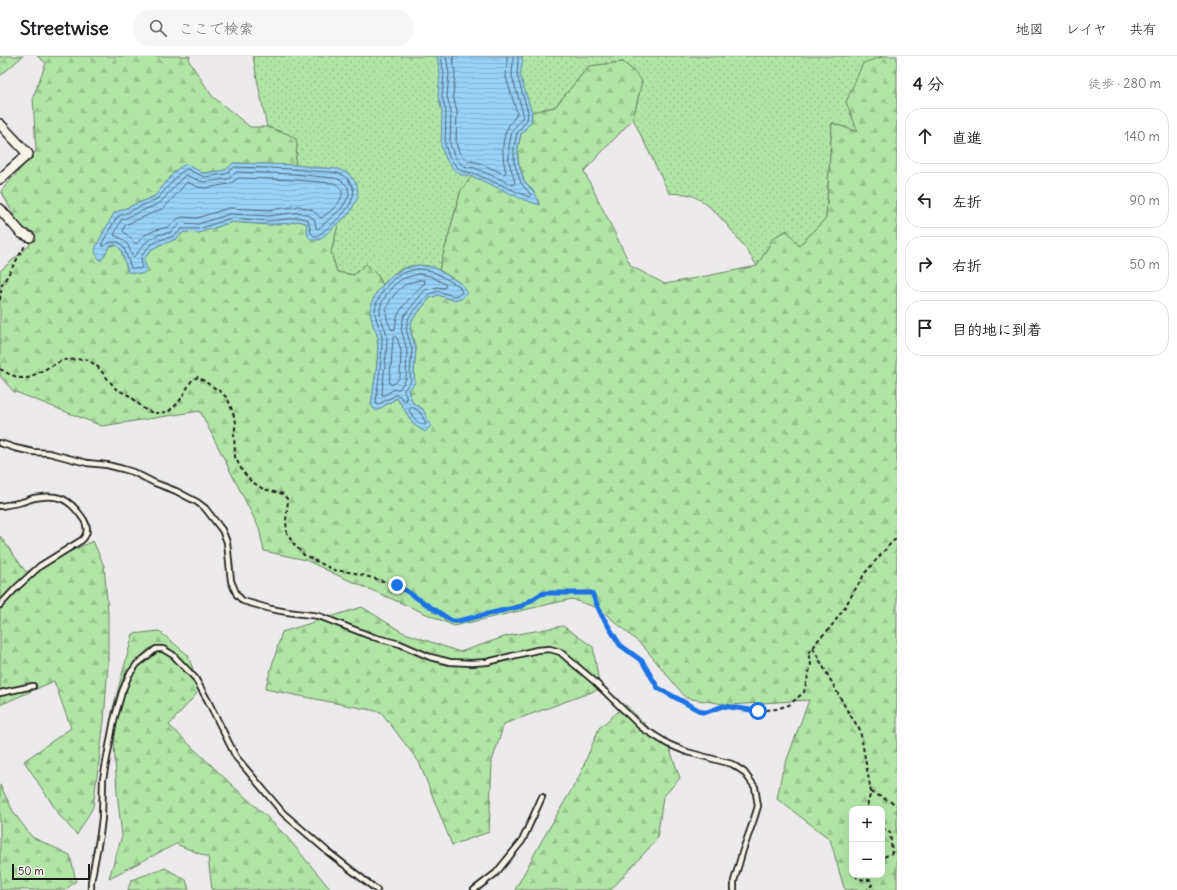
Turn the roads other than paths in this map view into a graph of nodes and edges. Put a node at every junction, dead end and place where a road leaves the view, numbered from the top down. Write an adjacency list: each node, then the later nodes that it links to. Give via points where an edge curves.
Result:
1 (0, 124): 2 (street, via 28,154)
2 (0, 179)
3 (0, 209): 4 (street, via 21,233)
4 (30, 237)
5 (0, 443): 14 (lane, via 32,452 124,469 196,502 205,508 222,530 227,542 231,581 237,595 243,601 271,609 319,616 450,662 487,662 537,650 550,649 560,652 641,727 668,744 687,752 732,764 744,772 755,787 758,806 734,881)
6 (0, 506): 7 (lane, via 32,498 57,496 75,508 85,522 87,531 82,540 40,566)
7 (0, 605)
8 (33, 686): 9 (lane)
9 (0, 693)
10 (542, 797): 13 (lane, via 522,841 496,873)
11 (91, 890): 12 (lane, via 102,818 102,779 122,692 129,675 138,664 156,649 163,649 174,655 195,678 236,757 283,813)
12 (377, 890)
13 (474, 890)
14 (734, 890)

